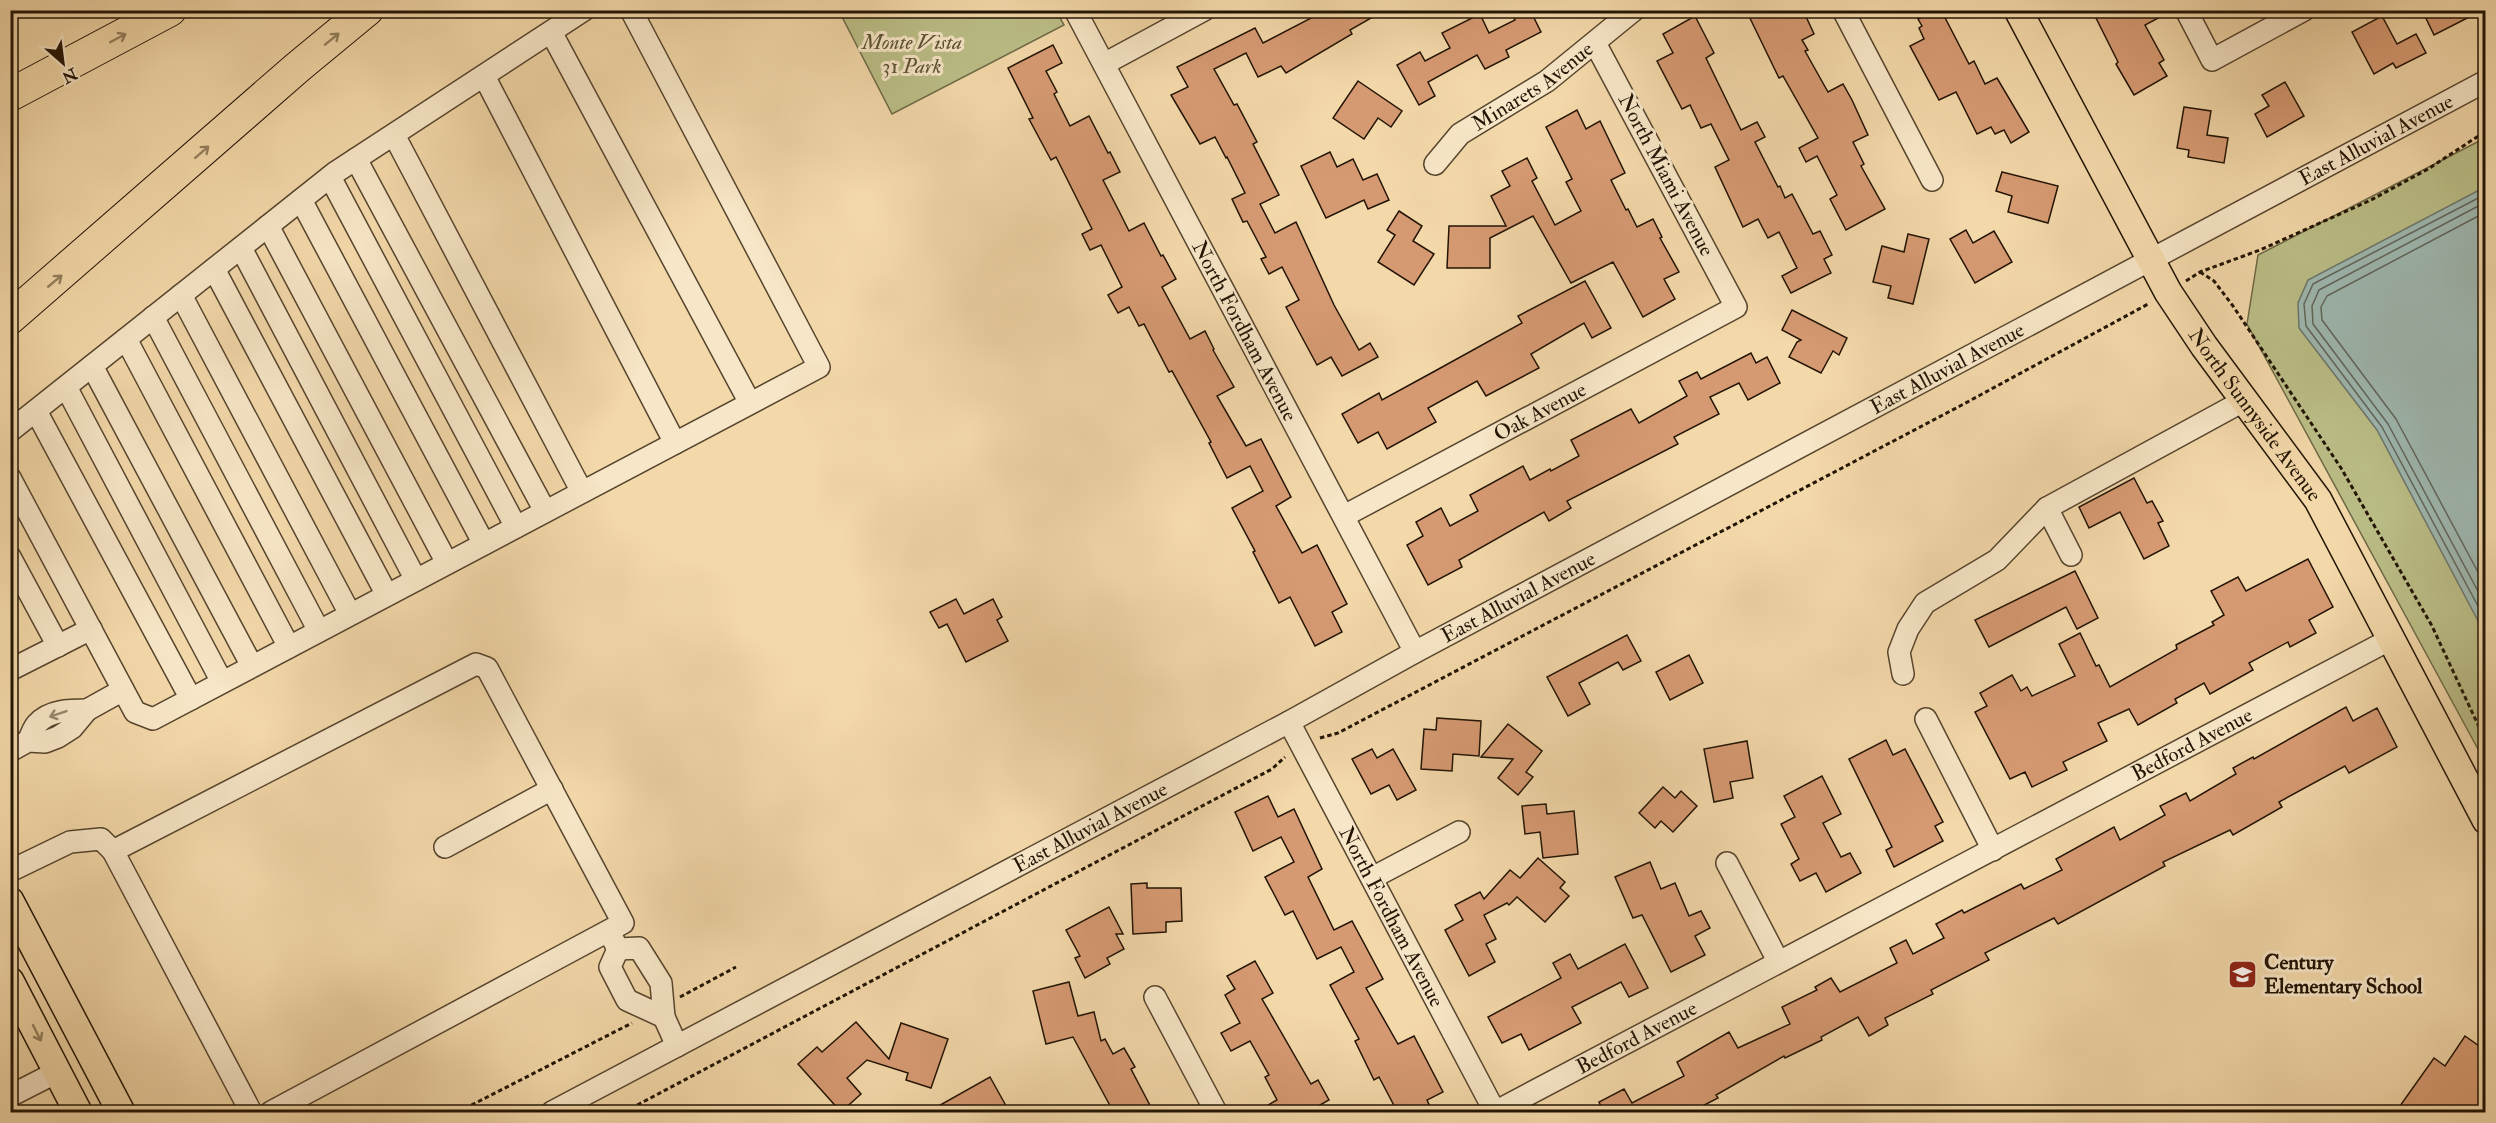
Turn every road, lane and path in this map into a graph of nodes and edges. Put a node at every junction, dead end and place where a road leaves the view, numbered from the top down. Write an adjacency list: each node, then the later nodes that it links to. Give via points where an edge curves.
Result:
1 (170, 10): 17 (highway, one-way to 1)
2 (367, 10): 33 (highway, one-way to 2)
3 (584, 10): 12 (street)
4 (631, 10): 38 (street, via 819,367)
5 (1076, 10): 14 (street, North Fordham Avenue)
6 (1204, 10): 14 (street)
7 (1634, 10): 13 (street, Minarets Avenue)
8 (1843, 10): 23 (street)
9 (2018, 10): 27 (main road, North Sunnyside Avenue)
10 (2186, 10): 11 (street, via 2212,60)
11 (2304, 10)
12 (551, 32): 15 (street); 38 (street)
13 (1595, 43): 21 (street, Minarets Avenue, via 1547,81 1460,134); 30 (street, North Miami Avenue)
14 (1104, 64): 46 (street, North Fordham Avenue)
15 (484, 76): 19 (street); 41 (street)
16 (2486, 81): 27 (street, East Alluvial Avenue)
17 (10, 95)
18 (2486, 131): 70 (path, via 2372,200 2260,250 2199,272 2214,281 2234,306 2341,468 2432,626)
19 (394, 135): 20 (street); 43 (street)
20 (356, 159): 22 (street); 45 (street)
21 (1435, 164)
22 (330, 177): 24 (street); 47 (street)
23 (1932, 180)
24 (301, 200): 25 (street); 48 (street)
25 (268, 226): 26 (street); 51 (street)
26 (241, 248): 28 (street); 52 (street)
27 (2150, 260): 37 (main road, North Sunnyside Avenue, via 2204,346); 60 (street, East Alluvial Avenue)
28 (214, 269): 29 (street); 53 (street)
29 (181, 295): 32 (street); 54 (street)
30 (1736, 307): 46 (street, Oak Avenue)
31 (2137, 311): 69 (path, via 1338,733)
32 (153, 317): 34 (street); 56 (street)
33 (10, 318)
34 (126, 339): 35 (street); 59 (street)
35 (92, 366): 36 (street); 61 (street)
36 (66, 387): 39 (street); 64 (street)
37 (2246, 400): 44 (street); 57 (main road, North Sunnyside Avenue, via 2318,500)
38 (750, 403): 41 (street)
39 (36, 411): 40 (street); 66 (street)
40 (10, 431)
41 (675, 443): 43 (street)
42 (10, 478): 55 (street)
43 (582, 492): 45 (street)
44 (2047, 508): 49 (street); 63 (street, via 1997,560 1925,603 1899,652)
45 (545, 512): 47 (street)
46 (1344, 516): 60 (street, North Fordham Avenue)
47 (516, 527): 48 (street)
48 (484, 544): 51 (street)
49 (2071, 555)
50 (10, 557): 58 (street)
51 (447, 563): 52 (street)
52 (416, 580): 53 (street)
53 (387, 595): 54 (street)
54 (350, 614): 56 (street)
55 (91, 629): 58 (street); 65 (street)
56 (319, 631): 59 (street)
57 (2391, 639): 74 (main road, North Sunnyside Avenue); 77 (street, Bedford Avenue)
58 (58, 646): 62 (street)
59 (289, 647): 61 (street)
60 (1415, 652): 68 (street, East Alluvial Avenue)
61 (252, 666): 64 (street)
62 (10, 670)
63 (1903, 674)
64 (222, 682): 66 (street)
65 (123, 690): 66 (street, via 135,712 153,719); 71 (street, via 87,710 58,737)
66 (191, 699)
67 (1926, 719): 77 (street)
68 (1289, 722): 81 (street, North Fordham Avenue); 90 (street, East Alluvial Avenue)
69 (1325, 735)
70 (2486, 742)
71 (19, 746)
72 (1281, 759): 101 (path, via 1272,769)
73 (552, 789): 76 (street); 78 (street, via 488,668 476,664); 84 (street, via 623,923)
74 (2486, 820)
75 (1459, 832): 81 (street)
76 (445, 846)
77 (1993, 850): 85 (street, Bedford Avenue)
78 (113, 851): 80 (street, via 101,839 70,842); 98 (street)
79 (1727, 863): 85 (street)
80 (10, 871)
81 (1372, 878): 95 (street, North Fordham Avenue)
82 (10, 901): 92 (main road)
83 (10, 939): 92 (main road, via 44,1002)
84 (614, 941): 89 (street, via 639,948 662,983); 89 (street, via 610,967 627,1000); 99 (street)
85 (1778, 962): 95 (street, Bedford Avenue)
86 (736, 967): 89 (path)
87 (10, 981): 91 (main road, one-way to 91)
88 (1155, 996): 102 (street)
89 (660, 1012): 90 (street); 100 (path)
90 (677, 1046): 94 (street, East Alluvial Avenue)
91 (57, 1072): 93 (street); 96 (main road)
92 (103, 1077): 97 (main road)
93 (10, 1096)
94 (563, 1110)
95 (1495, 1112)
96 (78, 1113)
97 (121, 1113)
98 (251, 1113)
99 (271, 1113)
100 (458, 1113)
101 (624, 1113)
102 (1216, 1113)

